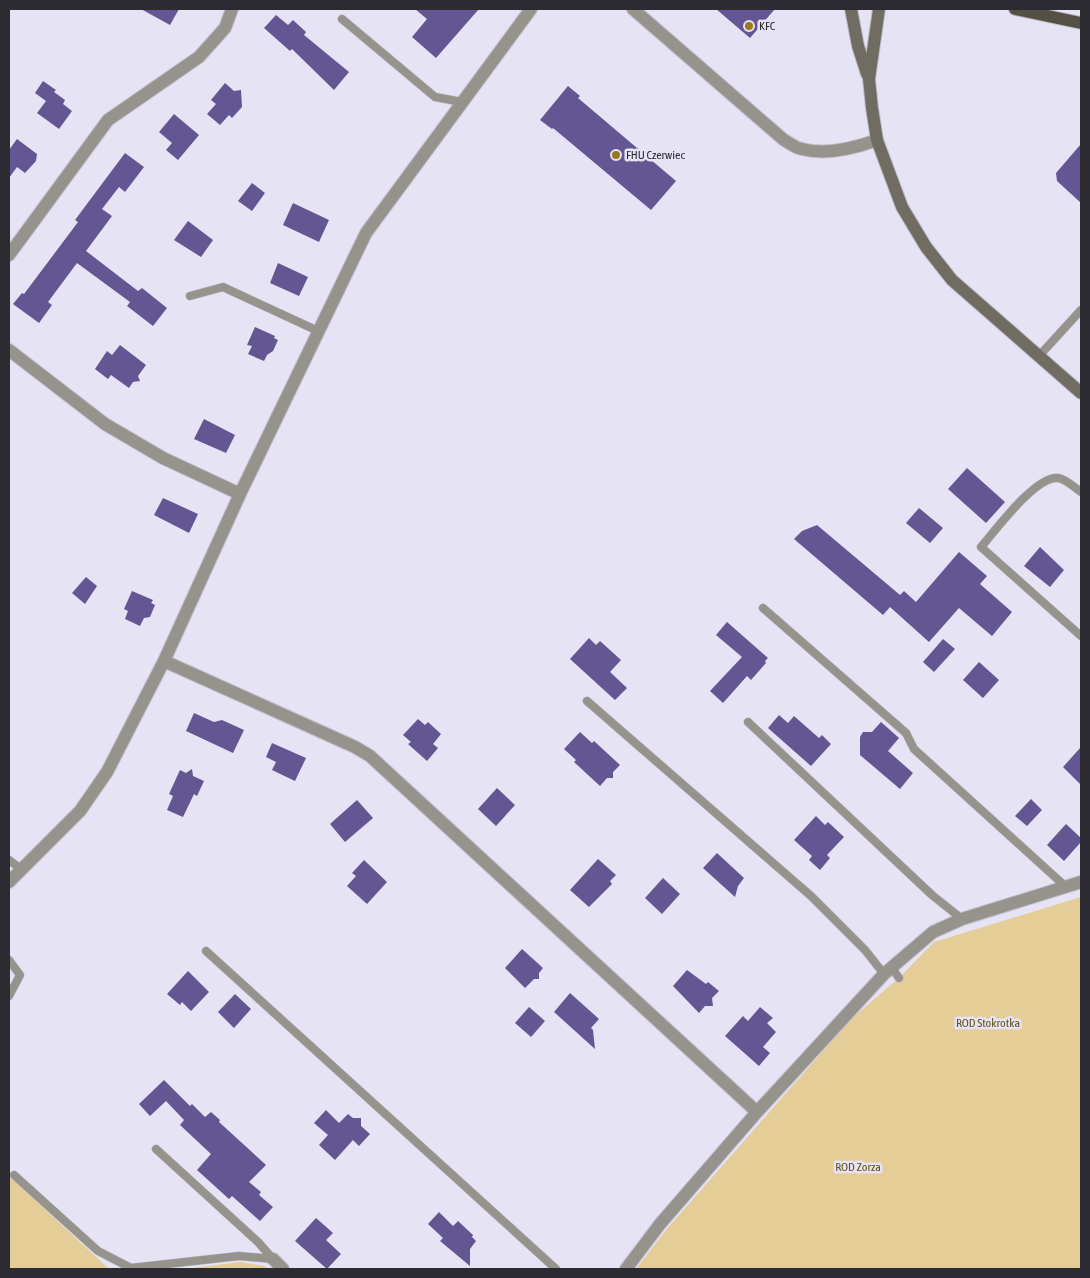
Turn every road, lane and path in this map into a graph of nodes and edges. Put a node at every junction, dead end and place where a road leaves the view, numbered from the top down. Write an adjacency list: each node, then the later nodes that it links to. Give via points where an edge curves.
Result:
1 (232, 9): 12 (street, via 225,28 199,57 108,120)
2 (531, 9): 10 (street)
3 (633, 9): 11 (street, via 784,140 799,149 830,150)
4 (851, 9): 9 (street)
5 (879, 9): 9 (street)
6 (1016, 9): 8 (main road)
7 (342, 19): 10 (lane, via 435,97)
8 (1081, 23)
9 (869, 79): 11 (street)
10 (462, 102): 15 (street, via 366,233)
11 (877, 140): 17 (street, via 902,207 926,247 952,280)
12 (9, 255)
13 (190, 296): 15 (lane, via 223,287)
14 (1081, 310): 17 (lane)
15 (318, 331): 20 (street)
16 (9, 350): 20 (street, via 105,424 163,458)
17 (1039, 356): 18 (street)
18 (1081, 393)
19 (1081, 492): 22 (lane, via 1060,478 1048,478 1025,497 981,547)
20 (240, 494): 23 (street)
21 (763, 608): 30 (lane, via 906,734 914,749)
22 (1081, 636)
23 (164, 662): 27 (street, via 107,772 80,812); 36 (street, via 370,756)
24 (586, 700): 34 (lane, via 811,896 864,950)
25 (748, 722): 31 (lane, via 932,895)
26 (9, 860): 27 (lane)
27 (21, 869): 28 (street)
28 (9, 882)
29 (1081, 882): 30 (street)
30 (1065, 886): 31 (street)
31 (962, 919): 34 (street, via 934,932)
32 (206, 951): 41 (lane)
33 (9, 960): 35 (lane, via 20,975)
34 (892, 973): 36 (street)
35 (9, 996)
36 (757, 1112): 42 (street, via 660,1224)
37 (156, 1149): 39 (lane)
38 (14, 1176): 39 (lane, via 98,1251 130,1268 239,1256)
39 (273, 1259): 40 (street)
40 (284, 1269)
41 (556, 1269)
42 (626, 1269)

